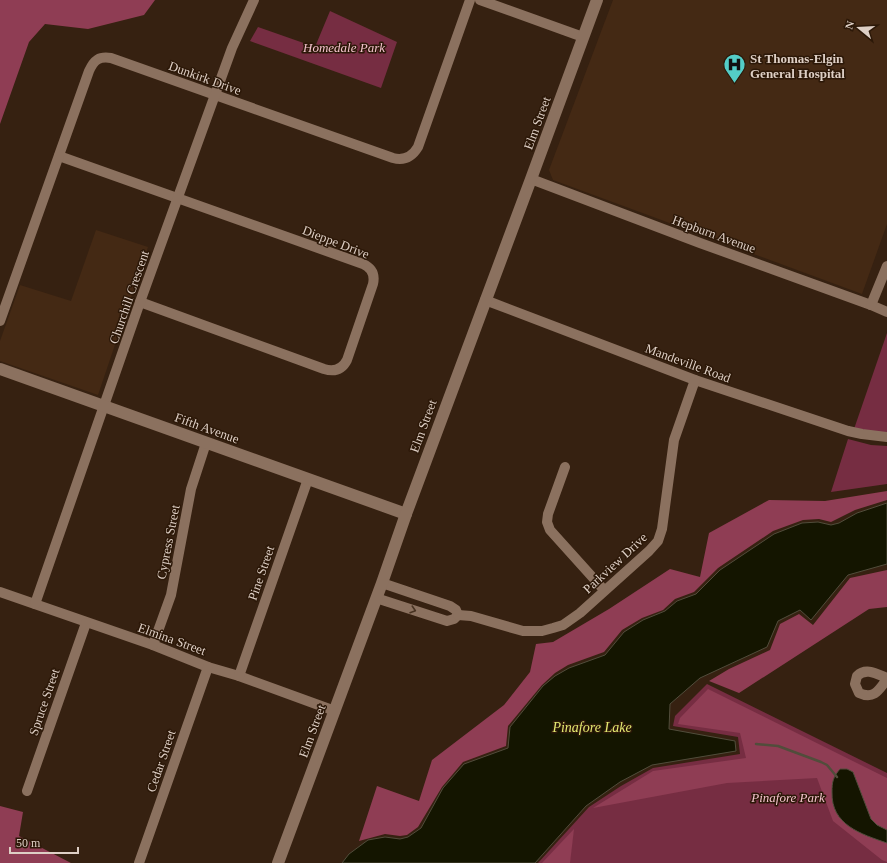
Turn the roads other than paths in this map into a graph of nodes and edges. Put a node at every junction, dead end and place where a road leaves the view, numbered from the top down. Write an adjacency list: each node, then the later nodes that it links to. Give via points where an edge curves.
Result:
1 (254, 0): 6 (street, Churchill Crescent)
2 (470, 0): 6 (street, Dunkirk Drive, via 418,147 405,159 393,158)
3 (480, 0): 5 (street)
4 (597, 0): 5 (main road, Elm Street)
5 (583, 37): 8 (main road, Elm Street)
6 (215, 95): 7 (street, Dunkirk Drive, via 111,58 98,58 89,71); 9 (street, Churchill Crescent)
7 (59, 156): 9 (street, Dieppe Drive); 15 (street, Dunkirk Drive)
8 (532, 179): 11 (main road, Elm Street); 13 (street, Hepburn Avenue)
9 (178, 198): 12 (street, Churchill Crescent); 12 (street, Dieppe Drive, via 369,268 373,274 373,284 347,360 339,369 329,370)
10 (887, 266): 13 (street)
11 (485, 300): 17 (street, Mandeville Road); 23 (main road, Elm Street)
12 (140, 302): 18 (street, Churchill Crescent)
13 (871, 305): 14 (street, Hepburn Avenue)
14 (887, 312)
15 (0, 321)
16 (0, 369): 18 (main road, Fifth Avenue)
17 (695, 380): 19 (street, Mandeville Road, via 848,431); 25 (street, Parkview Drive, via 674,440 660,537 649,551)
18 (104, 406): 20 (main road, Fifth Avenue); 28 (street, Churchill Crescent)
19 (887, 438)
20 (206, 443): 22 (main road, Fifth Avenue); 31 (street, Cypress Street, via 191,489 171,595)
21 (565, 467): 25 (street, via 547,522 550,530)
22 (308, 479): 23 (main road, Fifth Avenue); 33 (street, Pine Street)
23 (406, 514): 24 (main road, Elm Street)
24 (382, 583): 27 (main road, Elm Street); 29 (street, Parkview Drive, via 450,606)
25 (604, 590): 29 (street, Parkview Drive, via 563,625 542,631 517,630 471,616)
26 (0, 592): 28 (street, Elmina Street)
27 (376, 598): 29 (street, Parkview Drive, one-way to 29, via 447,621); 34 (main road, Elm Street)
28 (35, 604): 30 (street, Elmina Street)
29 (458, 615)
30 (86, 623): 31 (street, Elmina Street); 35 (street, Spruce Street)
31 (153, 645): 32 (street, Elmina Street)
32 (208, 667): 33 (street, Elmina Street); 36 (street, Cedar Street)
33 (239, 676): 34 (street, Elmina Street)
34 (335, 711): 37 (main road, Elm Street)
35 (27, 791)
36 (139, 863)
37 (278, 863)

